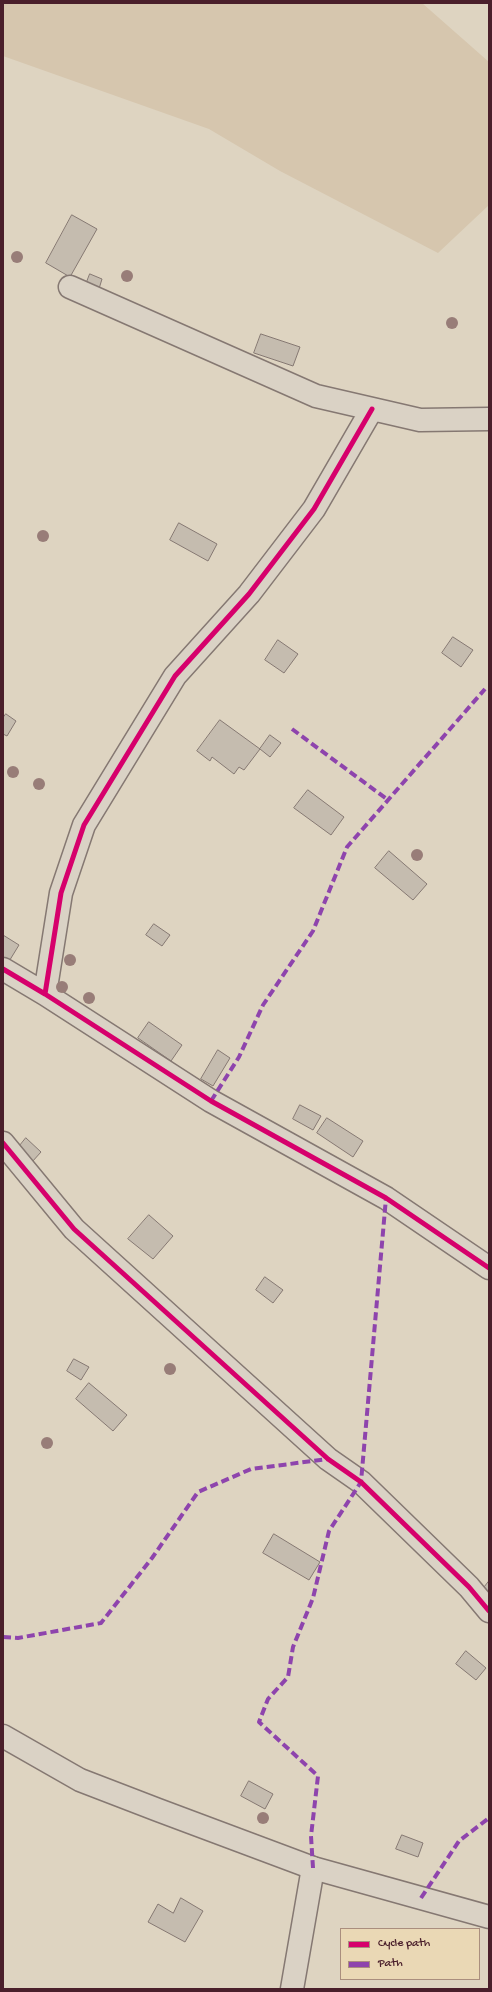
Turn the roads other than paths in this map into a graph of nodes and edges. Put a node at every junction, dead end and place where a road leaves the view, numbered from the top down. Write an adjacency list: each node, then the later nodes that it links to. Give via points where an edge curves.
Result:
1 (70, 288): 2 (street, via 316,396)
2 (372, 409): 3 (street, via 420,420); 5 (street, via 314,509 249,594 175,676 84,825 61,893)
3 (489, 419)
4 (3, 969): 5 (street)
5 (45, 994): 7 (street, via 211,1101 386,1198)
6 (3, 1142): 8 (street, via 74,1229 328,1460 361,1482 469,1588)
7 (489, 1268)
8 (489, 1612)
9 (3, 1736): 10 (street, via 80,1780)
10 (313, 1868): 11 (street); 12 (street)
11 (489, 1917)
12 (292, 1989)

